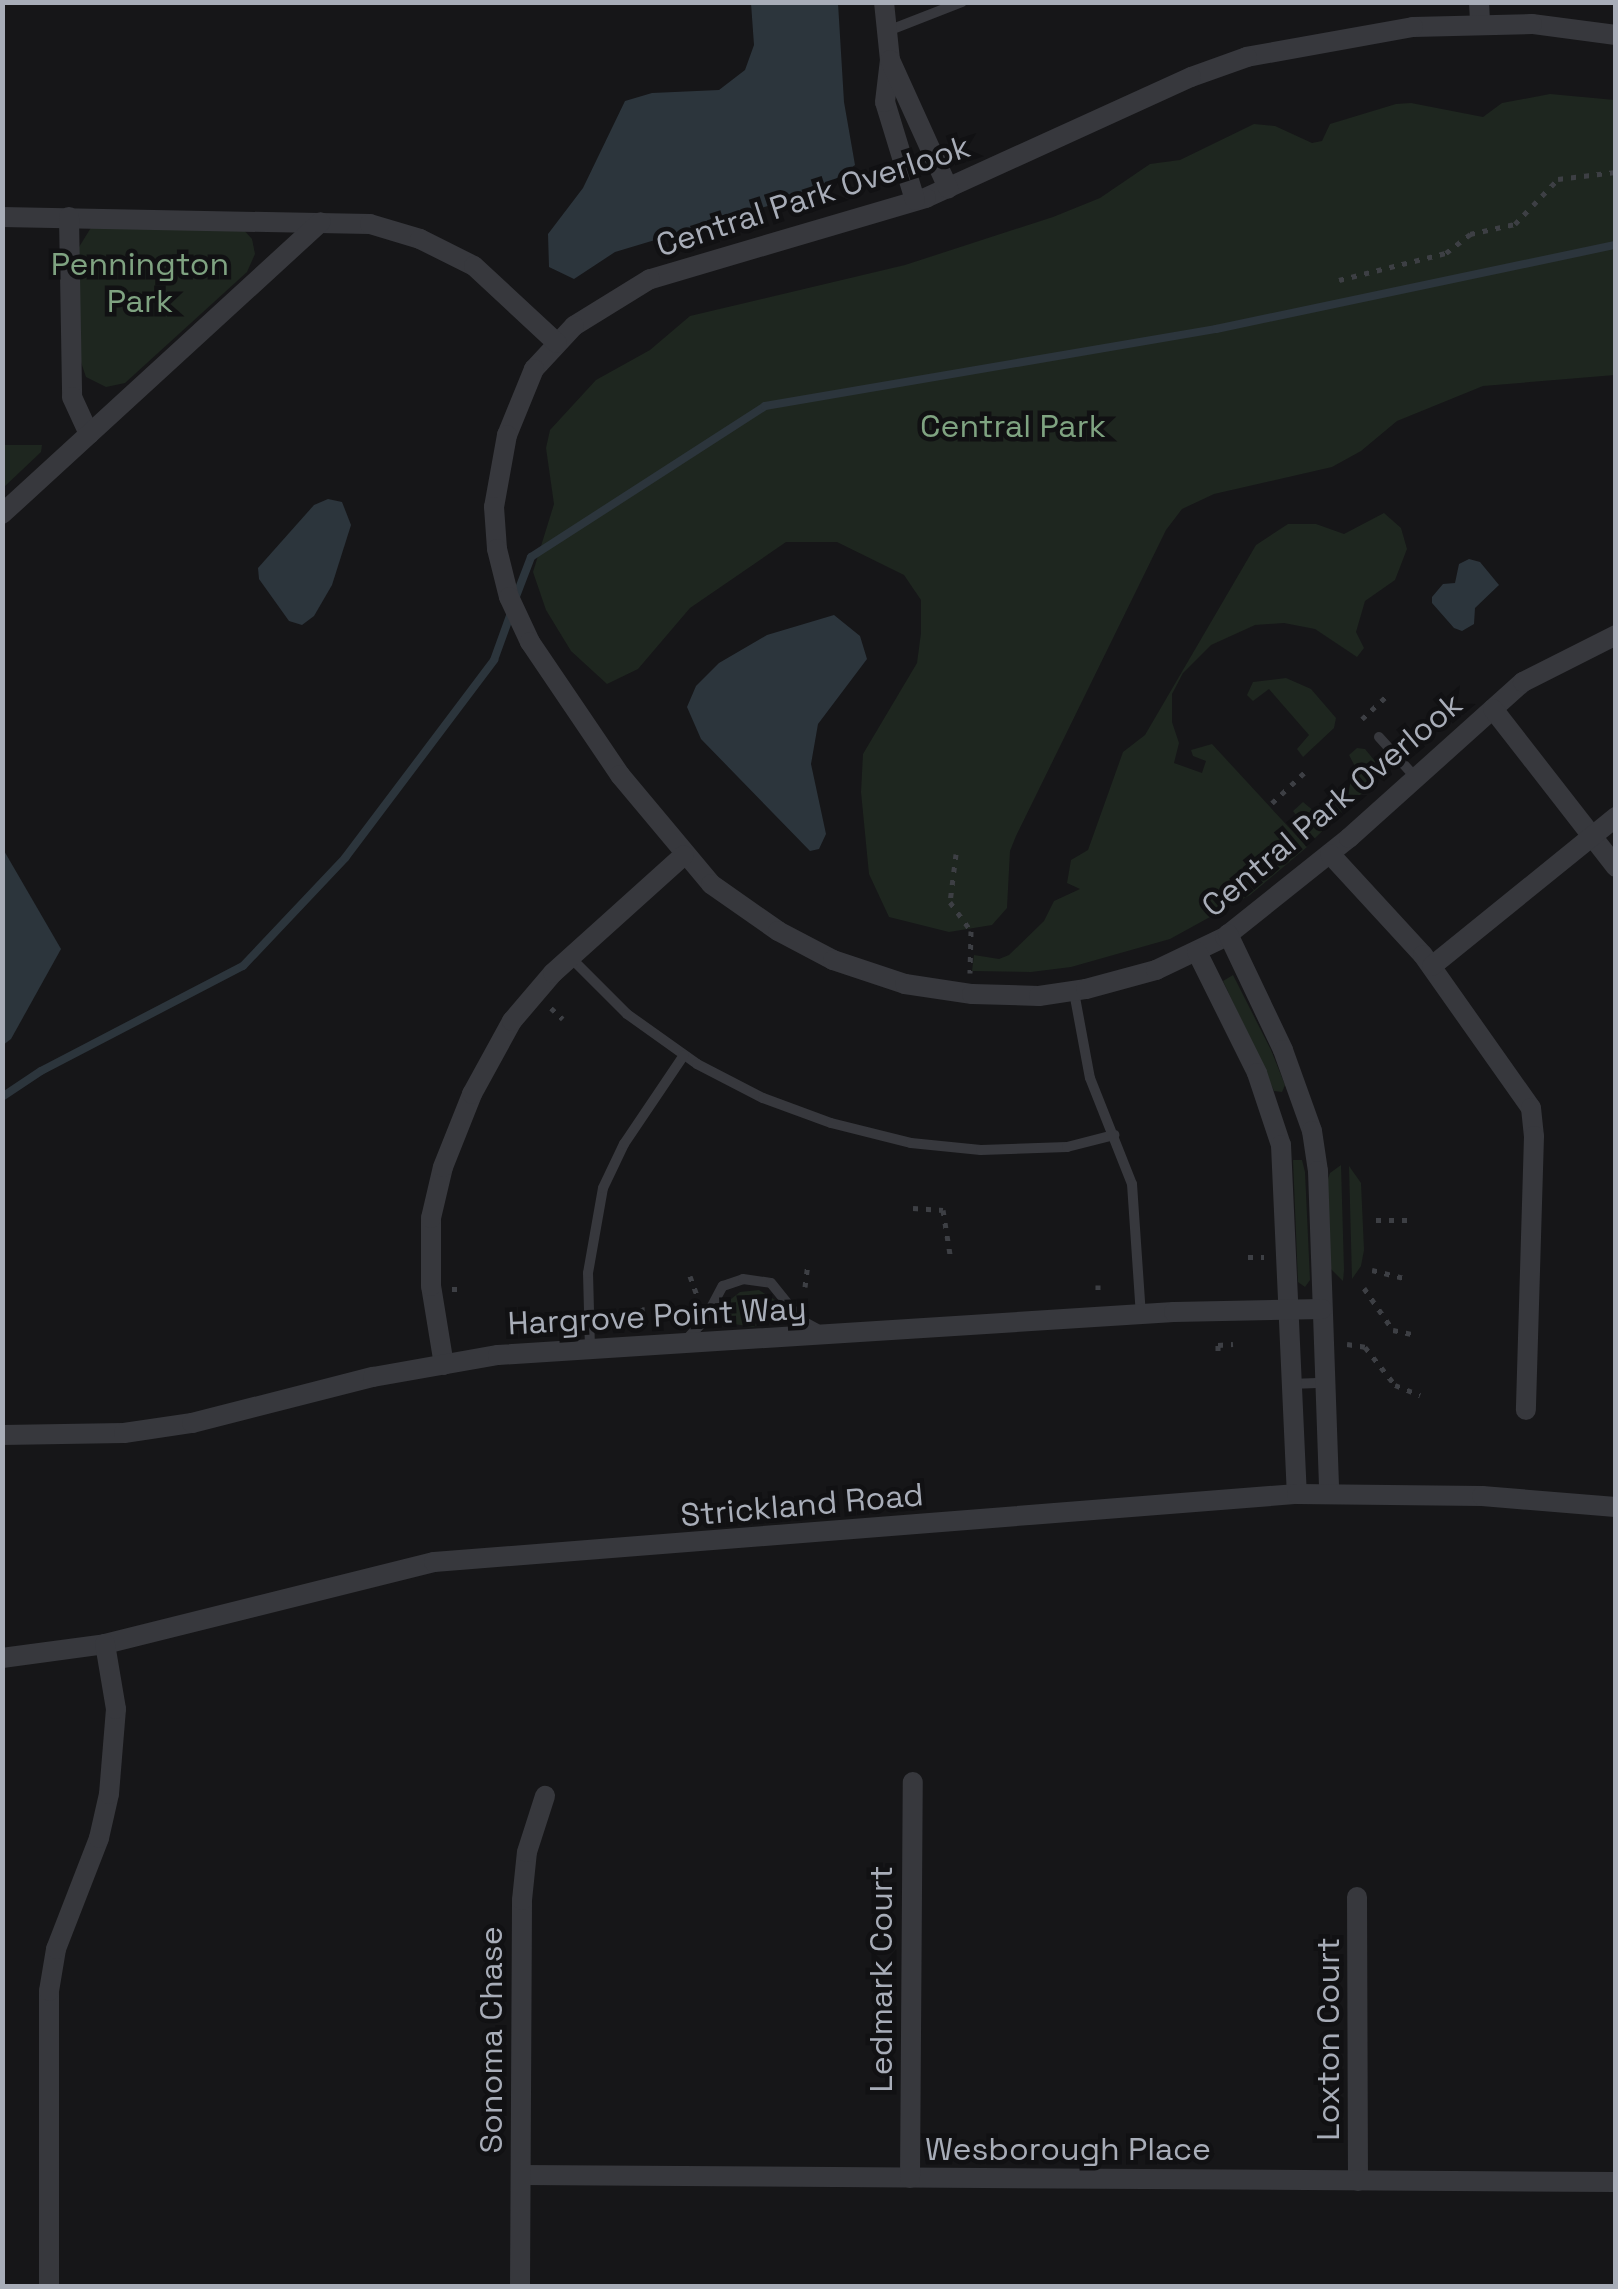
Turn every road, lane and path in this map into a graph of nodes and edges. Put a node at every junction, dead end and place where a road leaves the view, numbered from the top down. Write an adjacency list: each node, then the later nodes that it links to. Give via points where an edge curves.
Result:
1 (884, 2): 6 (street)
2 (962, 2): 6 (lane)
3 (1449, 2): 5 (street)
4 (1480, 13): 5 (street, Central Park Overlook); 7 (street, Central Park Overlook)
5 (1449, 24): 10 (street, Central Park Overlook, via 1332,38 1229,63)
6 (885, 32): 8 (street)
7 (1616, 36)
8 (890, 60): 10 (street); 11 (street, via 885,102)
9 (1616, 172): 15 (path, via 1558,180 1515,224 1470,234 1446,253)
10 (948, 188): 11 (street, Central Park Overlook)
11 (915, 200): 16 (street, Central Park Overlook, via 650,280 598,309)
12 (2, 217): 13 (street)
13 (69, 217): 14 (street); 17 (street, via 72,397)
14 (320, 222): 16 (street, via 370,224 474,266); 17 (street)
15 (1339, 280)
16 (557, 343): 29 (street, Central Park Overlook, via 522,389 506,435 494,507 500,562 517,616 576,714)
17 (90, 434): 18 (street)
18 (2, 514)
19 (1616, 635): 21 (street, Central Park Overlook, via 1549,666)
20 (1388, 695): 22 (path)
21 (1493, 709): 25 (street, Central Park Overlook); 28 (street)
22 (1362, 719)
23 (1379, 737): 25 (lane)
24 (1304, 772): 26 (path)
25 (1416, 778): 31 (street, Central Park Overlook)
26 (1272, 803)
27 (1616, 817): 28 (street)
28 (1592, 832): 32 (street); 36 (street)
29 (684, 854): 35 (street); 38 (street, Central Park Overlook, via 740,906 850,966 906,984 972,994)
30 (956, 854): 37 (path, via 950,904 971,931)
31 (1330, 854): 33 (street, Central Park Overlook); 36 (street)
32 (1616, 867)
33 (1228, 934): 34 (street, Central Park Overlook); 57 (street, via 1309,1117 1318,1170)
34 (1197, 952): 38 (street, Central Park Overlook); 58 (street, via 1257,1073 1281,1145)
35 (570, 957): 41 (lane, via 627,1014); 68 (street, via 512,1021 458,1125 437,1184 429,1266)
36 (1432, 966): 72 (street, via 1526,1099 1533,1120)
37 (970, 973)
38 (1074, 991): 42 (lane, via 1090,1078)
39 (549, 1006): 40 (path)
40 (564, 1019)
41 (684, 1055): 42 (lane, via 793,1110 911,1143 1018,1150); 66 (lane, via 624,1144 604,1188 588,1273)
42 (1114, 1135): 59 (lane, via 1132,1184)
43 (913, 1208): 46 (path, via 946,1212)
44 (1376, 1220): 45 (path)
45 (1412, 1220)
46 (950, 1254)
47 (1272, 1256): 48 (path)
48 (1248, 1257)
49 (808, 1264): 53 (path)
50 (1372, 1270): 52 (path)
51 (690, 1276): 55 (path)
52 (1405, 1278)
53 (806, 1288)
54 (1364, 1288): 61 (path, via 1393,1330)
55 (697, 1295)
56 (642, 1307): 60 (path)
57 (1322, 1309): 58 (street, Hargrove Point Way); 69 (street)
58 (1288, 1310): 59 (street, Hargrove Point Way); 70 (street)
59 (1141, 1315): 62 (street, Hargrove Point Way)
60 (643, 1328)
61 (1412, 1334)
62 (842, 1335): 65 (street, Hargrove Point Way); 65 (lane, via 801,1320 771,1283 744,1278 723,1286 696,1332)
63 (1234, 1344): 67 (path, via 1218,1344)
64 (1347, 1344): 71 (path, via 1366,1347 1394,1384)
65 (672, 1345): 66 (street, Hargrove Point Way)
66 (590, 1350): 68 (street, Hargrove Point Way)
67 (1218, 1351)
68 (444, 1364): 73 (street, Hargrove Point Way, via 192,1423)
69 (1324, 1383): 70 (lane); 74 (street)
70 (1289, 1384): 75 (street)
71 (1420, 1395)
72 (1526, 1410)
73 (2, 1435)
74 (1329, 1492): 75 (street, Strickland Road); 76 (street, Strickland Road)
75 (1297, 1494): 77 (street, Strickland Road, via 434,1562)
76 (1616, 1507)
77 (105, 1644): 78 (street, Strickland Road); 86 (street, via 116,1709 109,1794 56,1949 49,1991)
78 (2, 1658)
79 (912, 1782): 83 (street, Ledmark Court)
80 (545, 1796): 82 (street, Sonoma Chase, via 523,1876)
81 (1358, 1897): 84 (street, Loxton Court)
82 (521, 2175): 83 (street, Wesborough Place); 87 (street, Sonoma Chase)
83 (910, 2178): 84 (street, Wesborough Place)
84 (1358, 2181): 85 (street, Wesborough Place)
85 (1616, 2182)
86 (49, 2286)
87 (520, 2286)

